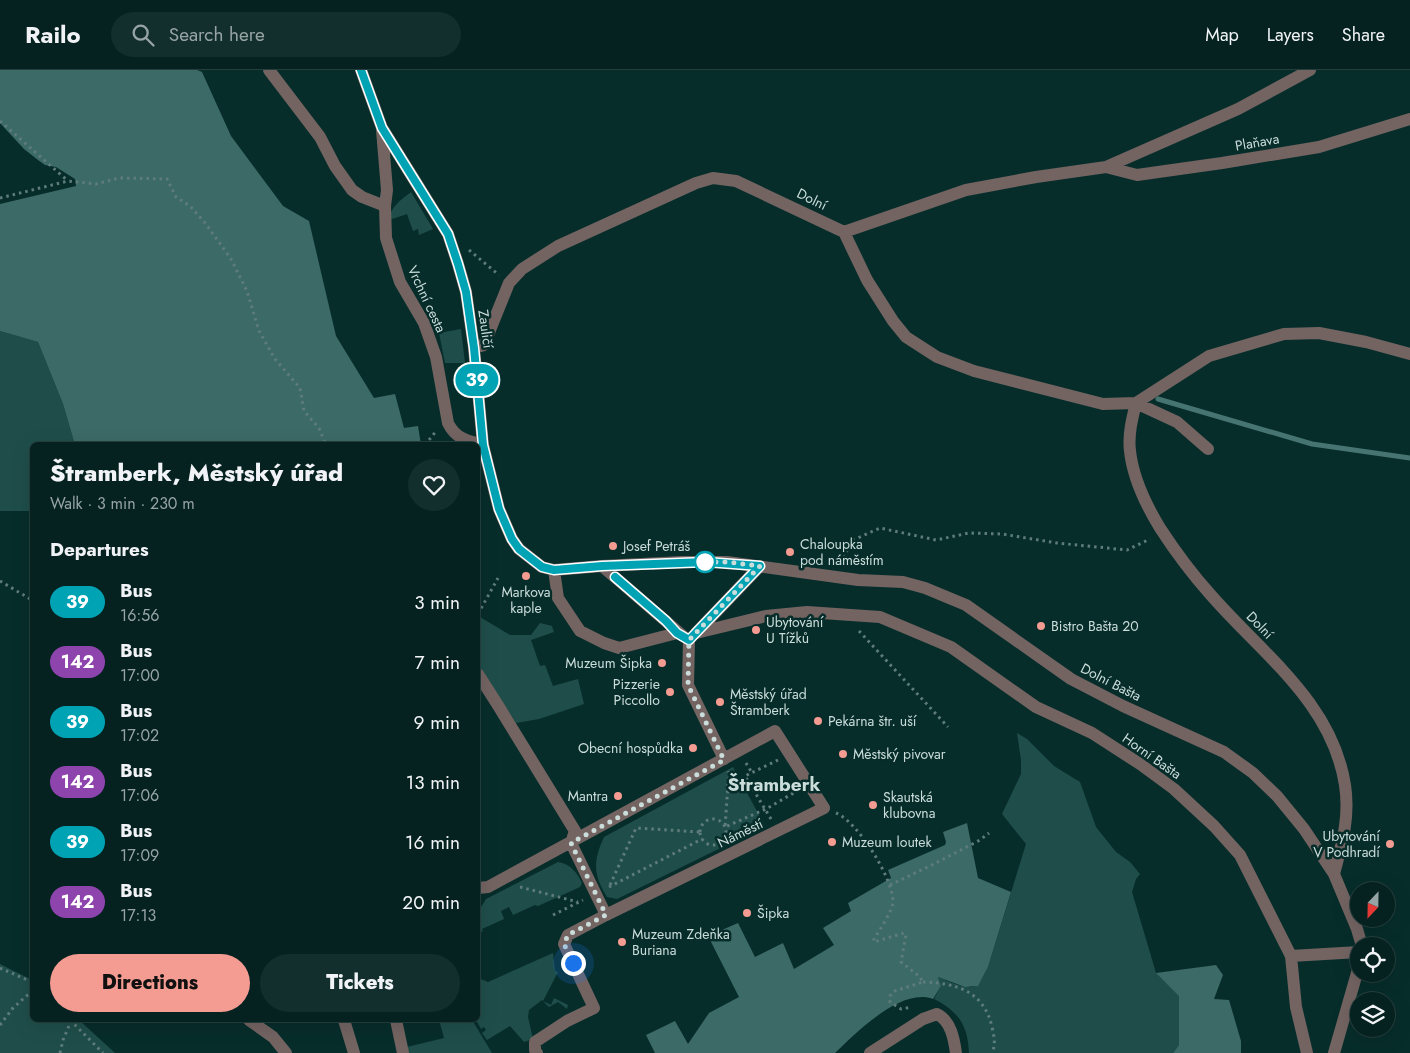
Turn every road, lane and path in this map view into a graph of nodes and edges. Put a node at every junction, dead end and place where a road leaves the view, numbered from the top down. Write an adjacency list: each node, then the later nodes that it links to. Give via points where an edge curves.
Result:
1 (269, 70): 10 (street, via 320,137 352,190)
2 (361, 70): 6 (street, Zauličí)
3 (1310, 70): 7 (street, Plaňava, via 1238,110)
4 (1410, 119): 7 (street, Plaňava, via 1318,147 1222,163 1137,175)
5 (0, 121): 8 (path)
6 (382, 128): 10 (street, Vrchní cesta, via 387,190); 12 (street, Zauličí)
7 (1106, 167): 11 (street, Plaňava, via 966,190)
8 (68, 181): 9 (path); 18 (path, via 96,184 119,178 167,179 176,197 190,206 206,224 231,259 247,291 259,331 275,359 300,388 304,412 319,428)
9 (0, 198)
10 (385, 206): 20 (street, Vrchní cesta, via 386,238 400,282 424,324 436,356 448,423 452,432)
11 (844, 232): 13 (street, Dolní, via 736,180 713,178 558,246 522,269); 16 (street, via 867,280 893,321 906,337 937,357 974,371 1103,404)
12 (448, 234): 13 (path); 14 (street, Zauličí, via 463,279)
13 (509, 283): 14 (street, Dolní, via 484,345)
14 (474, 348): 22 (street, Zauličí)
15 (1410, 354): 16 (street, via 1318,333 1284,334 1209,356)
16 (1136, 403): 23 (street, via 1177,422); 51 (street, Dolní, via 1130,432 1132,467 1155,520 1209,594 1300,689 1331,736 1342,769 1346,809 1346,829)
17 (438, 429): 19 (path)
18 (325, 442)
19 (427, 442)
20 (470, 442)
21 (480, 444): 22 (street, Vrchní cesta)
22 (483, 445): 27 (street, Zauličí, via 499,509 512,539 535,562)
23 (1208, 449)
24 (1135, 546): 28 (path, via 1127,550 1110,549 1002,534 970,533 936,540 880,528 853,540)
25 (602, 566): 26 (street, via 706,562); 27 (street); 34 (street)
26 (760, 566): 28 (street, Dolní Bašta); 35 (street)
27 (554, 570): 34 (street, via 558,598 580,631 619,648)
28 (832, 576): 51 (street, Dolní Bašta, via 904,582 951,598 984,616 1071,679 1224,752 1277,796)
29 (498, 578): 32 (path)
30 (0, 581): 31 (path)
31 (30, 599)
32 (480, 610)
33 (844, 614): 35 (street, Horní Bašta, via 807,612 766,616); 37 (path); 61 (street, Horní Bašta, via 880,617 951,647 1036,707 1092,733 1174,790 1214,826 1240,856)
34 (677, 633): 35 (street)
35 (693, 637): 39 (street, via 688,685)
36 (480, 677): 50 (street, via 574,831)
37 (948, 727)
38 (789, 754): 39 (street, via 775,731); 40 (street); 41 (path, via 745,776)
39 (724, 760): 42 (path, via 730,769); 50 (street)
40 (809, 785): 43 (street); 44 (path)
41 (753, 788): 42 (path); 44 (path)
42 (727, 792): 45 (path)
43 (824, 808): 46 (street, Náměstí); 53 (path, via 844,817 864,837)
44 (766, 810): 45 (path); 46 (path)
45 (725, 826): 47 (path, via 717,820 710,820 703,824); 49 (path, via 725,837 720,844 709,845)
46 (778, 831): 58 (street, Náměstí)
47 (700, 832): 49 (path); 49 (path, via 636,828 609,886)
48 (989, 833): 53 (path)
49 (702, 840)
50 (571, 843): 52 (street); 55 (street)
51 (1334, 874): 59 (street, Dolní Bašta)
52 (498, 881): 54 (street); 56 (path)
53 (890, 885): 64 (path, via 894,903 874,942 904,933 901,962)
54 (480, 888)
55 (596, 894): 56 (path); 58 (street)
56 (578, 902): 57 (path)
57 (553, 915)
58 (606, 915): 79 (street, Náměstí, via 568,935 564,944 594,1008 535,1042)
59 (1359, 937)
60 (1350, 953): 61 (street)
61 (1291, 956): 83 (street, Horní Bašta, via 1296,1007)
62 (0, 968): 63 (path)
63 (30, 981)
64 (923, 982): 67 (path, via 895,991 890,1002 901,1009 919,1006); 82 (path, via 943,983 975,994 990,1016 995,1046)
65 (1354, 982): 84 (street)
66 (30, 993): 73 (path)
67 (937, 1014): 80 (street); 81 (street, via 950,1028)
68 (69, 1022): 74 (path)
69 (72, 1022): 75 (path)
70 (252, 1022): 76 (street, via 273,1037)
71 (345, 1022): 77 (street)
72 (396, 1022): 78 (street)
73 (0, 1025)
74 (60, 1053)
75 (103, 1053)
76 (286, 1053)
77 (354, 1053)
78 (403, 1053)
79 (537, 1053)
80 (870, 1053)
81 (956, 1053)
82 (992, 1053)
83 (1307, 1053)
84 (1334, 1053)

